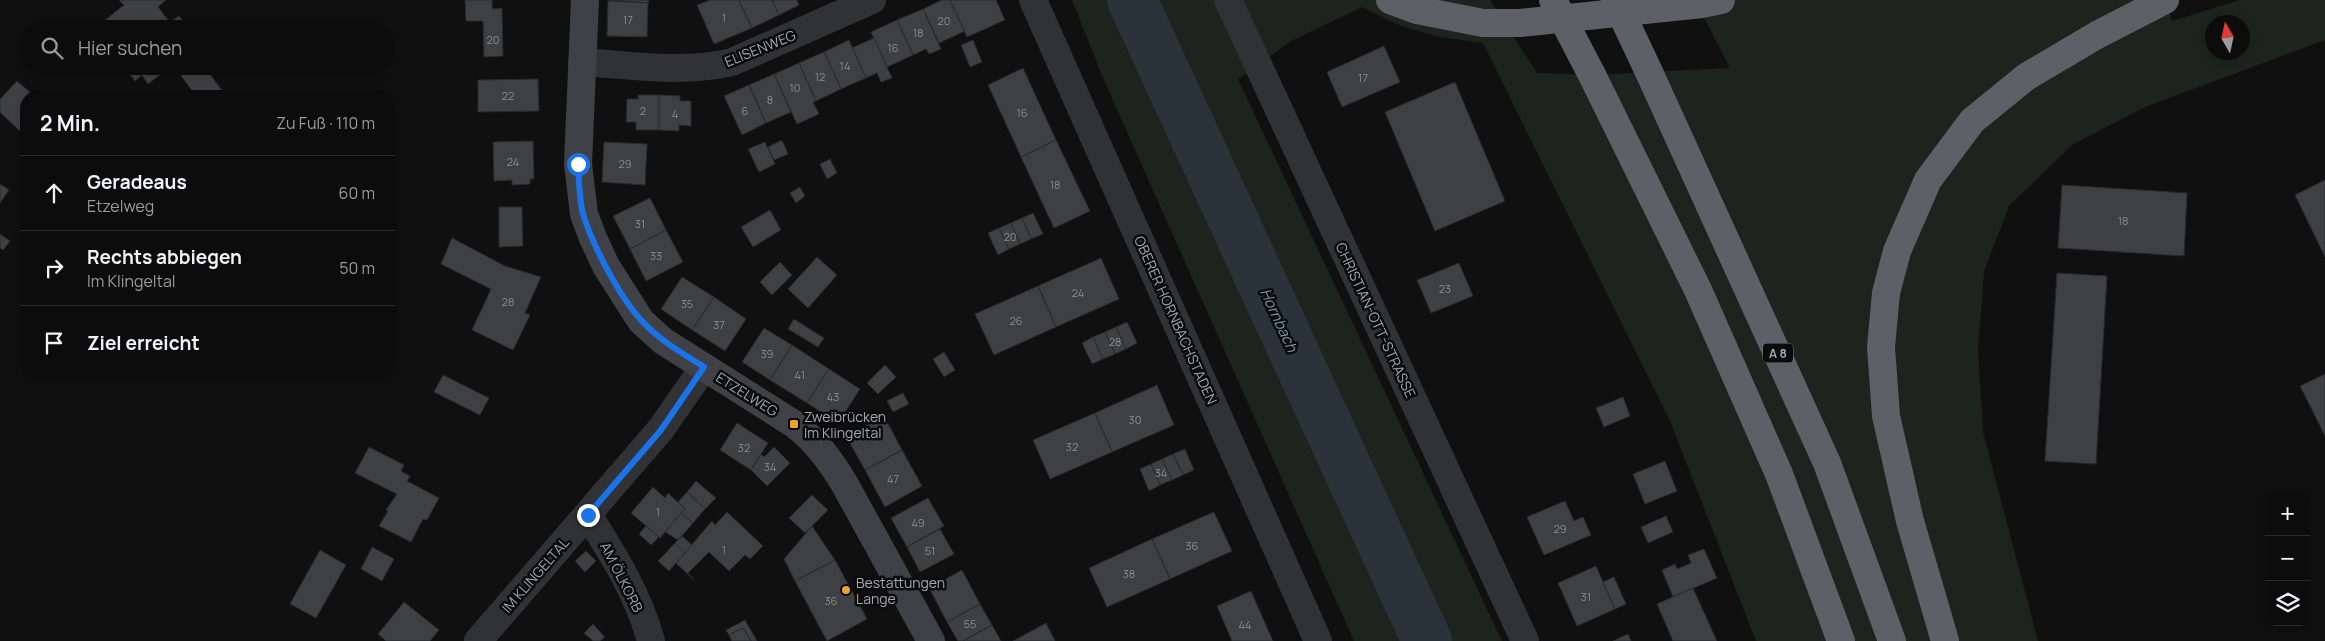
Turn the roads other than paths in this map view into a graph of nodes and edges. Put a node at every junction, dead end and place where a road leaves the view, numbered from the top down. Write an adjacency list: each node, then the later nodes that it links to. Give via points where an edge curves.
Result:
1 (585, 0): 10 (street, ETZELWEG)
2 (872, 0): 10 (street, ELISENWEG, via 732,62 710,67 691,69)
3 (1033, 0): 16 (street, OBERER HORNBACHSTADEN)
4 (1228, 0): 17 (street, CHRISTIAN-OTT-STRASSE)
5 (1390, 0): 8 (highway, via 1417,10 1483,23 1520,23)
6 (1553, 0): 18 (highway, bridge, via 1698,290 1768,448)
7 (1616, 0): 19 (highway, A 8, bridge, via 1828,463)
8 (1722, 0)
9 (2165, 0): 20 (highway, via 2026,77 1972,121 1928,180 1897,251 1886,293 1881,347 1886,416 1910,521)
10 (582, 62): 11 (street, ETZELWEG, via 578,164 584,214 593,238 641,321 663,341)
11 (704, 367): 12 (street, IM KLINGELTAL, via 661,430); 15 (street, ETZELWEG, via 794,424 830,459)
12 (588, 515): 13 (street, IM KLINGELTAL); 14 (street, AM ÖLKORB, via 632,593)
13 (478, 641)
14 (651, 641)
15 (931, 641)
16 (1318, 641)
17 (1525, 641)
18 (1841, 641)
19 (1892, 641)
20 (1945, 641)

